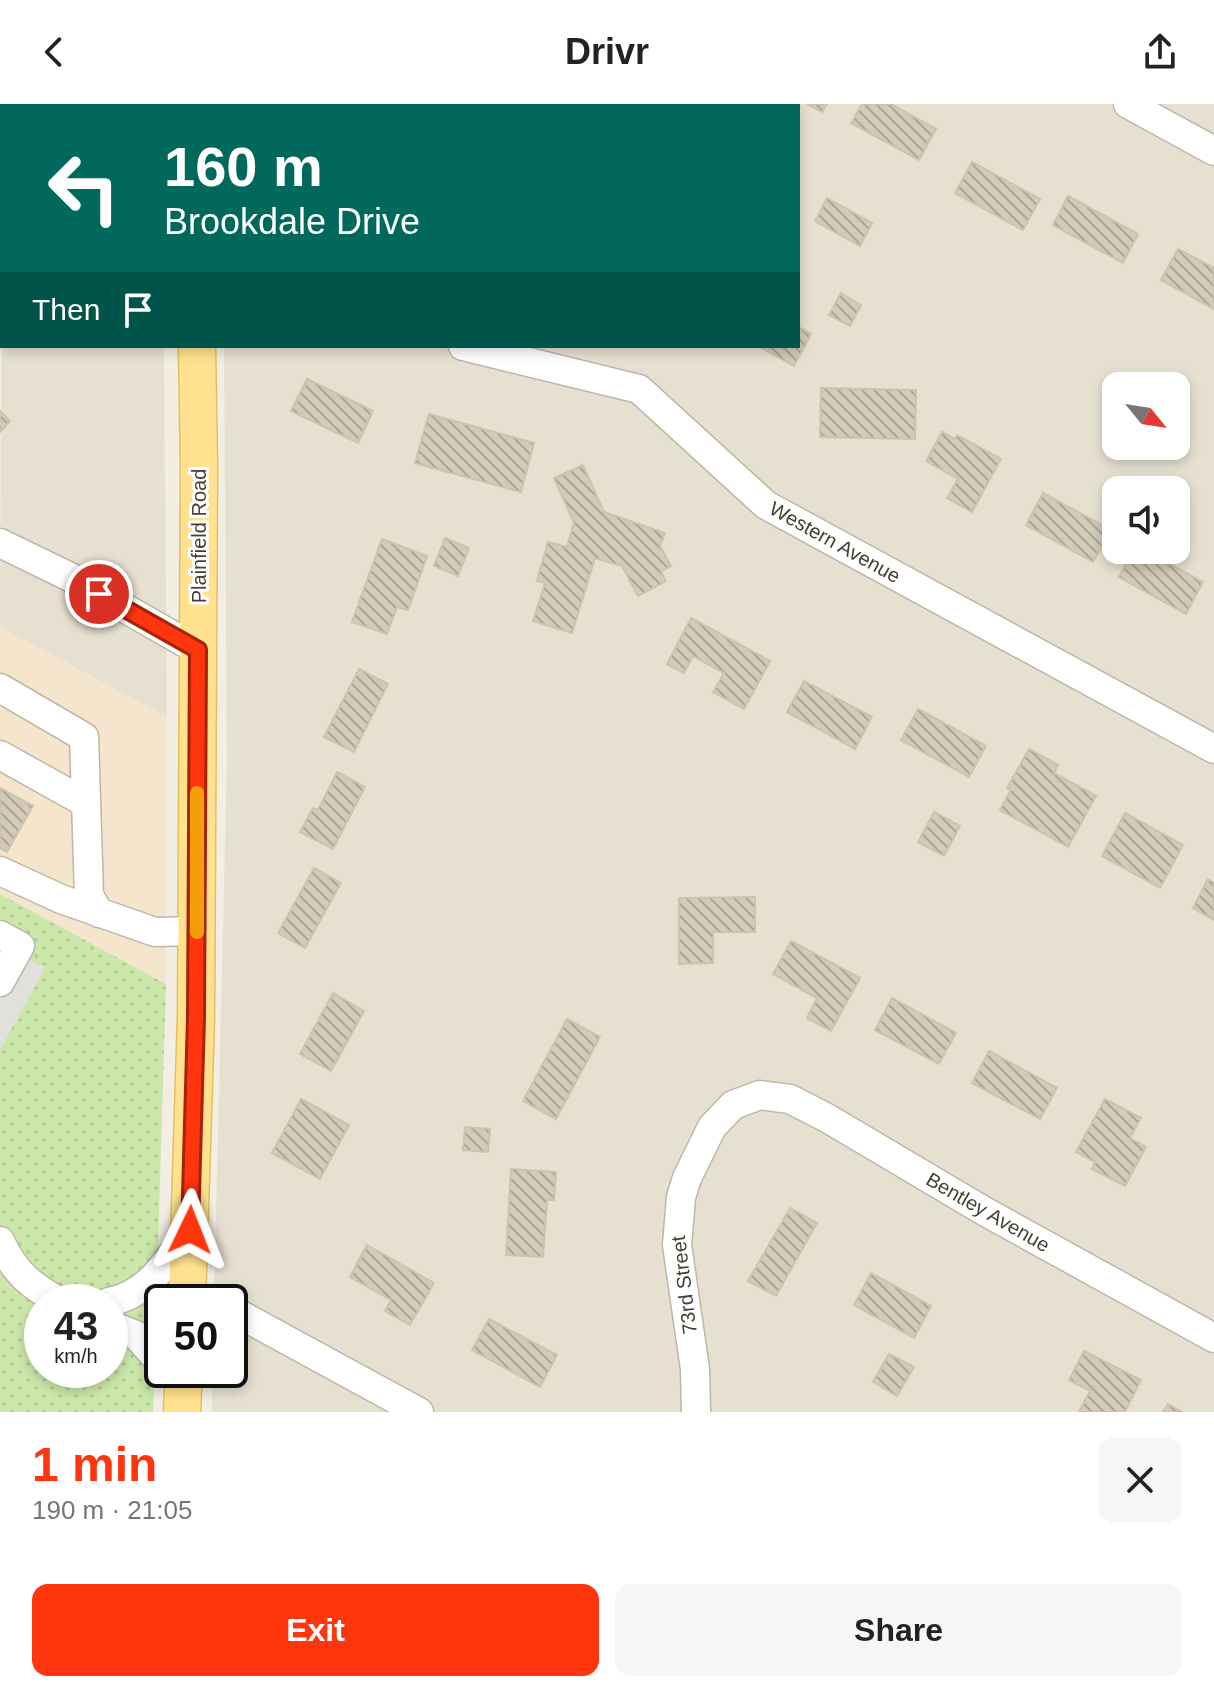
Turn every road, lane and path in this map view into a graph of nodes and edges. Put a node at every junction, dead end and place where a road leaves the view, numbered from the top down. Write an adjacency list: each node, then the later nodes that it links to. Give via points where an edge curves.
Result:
1 (1128, 104): 2 (street)
2 (1214, 151)
3 (197, 348): 6 (main road, Plainfield Road)
4 (471, 348): 8 (street, Western Avenue, via 639,389 766,505)
5 (0, 543): 6 (street)
6 (198, 650): 13 (main road, Plainfield Road)
7 (0, 688): 10 (street, via 84,737)
8 (1214, 749)
9 (0, 755): 10 (street)
10 (86, 803): 12 (street, via 89,895)
11 (0, 871): 12 (street)
12 (99, 913): 13 (street, via 155,932)
13 (197, 931): 17 (main road, Plainfield Road)
14 (0, 935): 15 (street, via 20,946)
15 (0, 982)
16 (760, 1095): 24 (street, Bentley Avenue, via 790,1099 827,1118); 27 (street, 73rd Street, via 733,1105 712,1127 681,1197 677,1245)
17 (190, 1230): 20 (main road, Plainfield Road); 21 (street, via 150,1283)
18 (0, 1241): 19 (street)
19 (30, 1284)
20 (196, 1284)
21 (128, 1297)
22 (248, 1319): 26 (street)
23 (128, 1332): 25 (street)
24 (1214, 1338)
25 (144, 1344)
26 (419, 1412)
27 (696, 1412)

